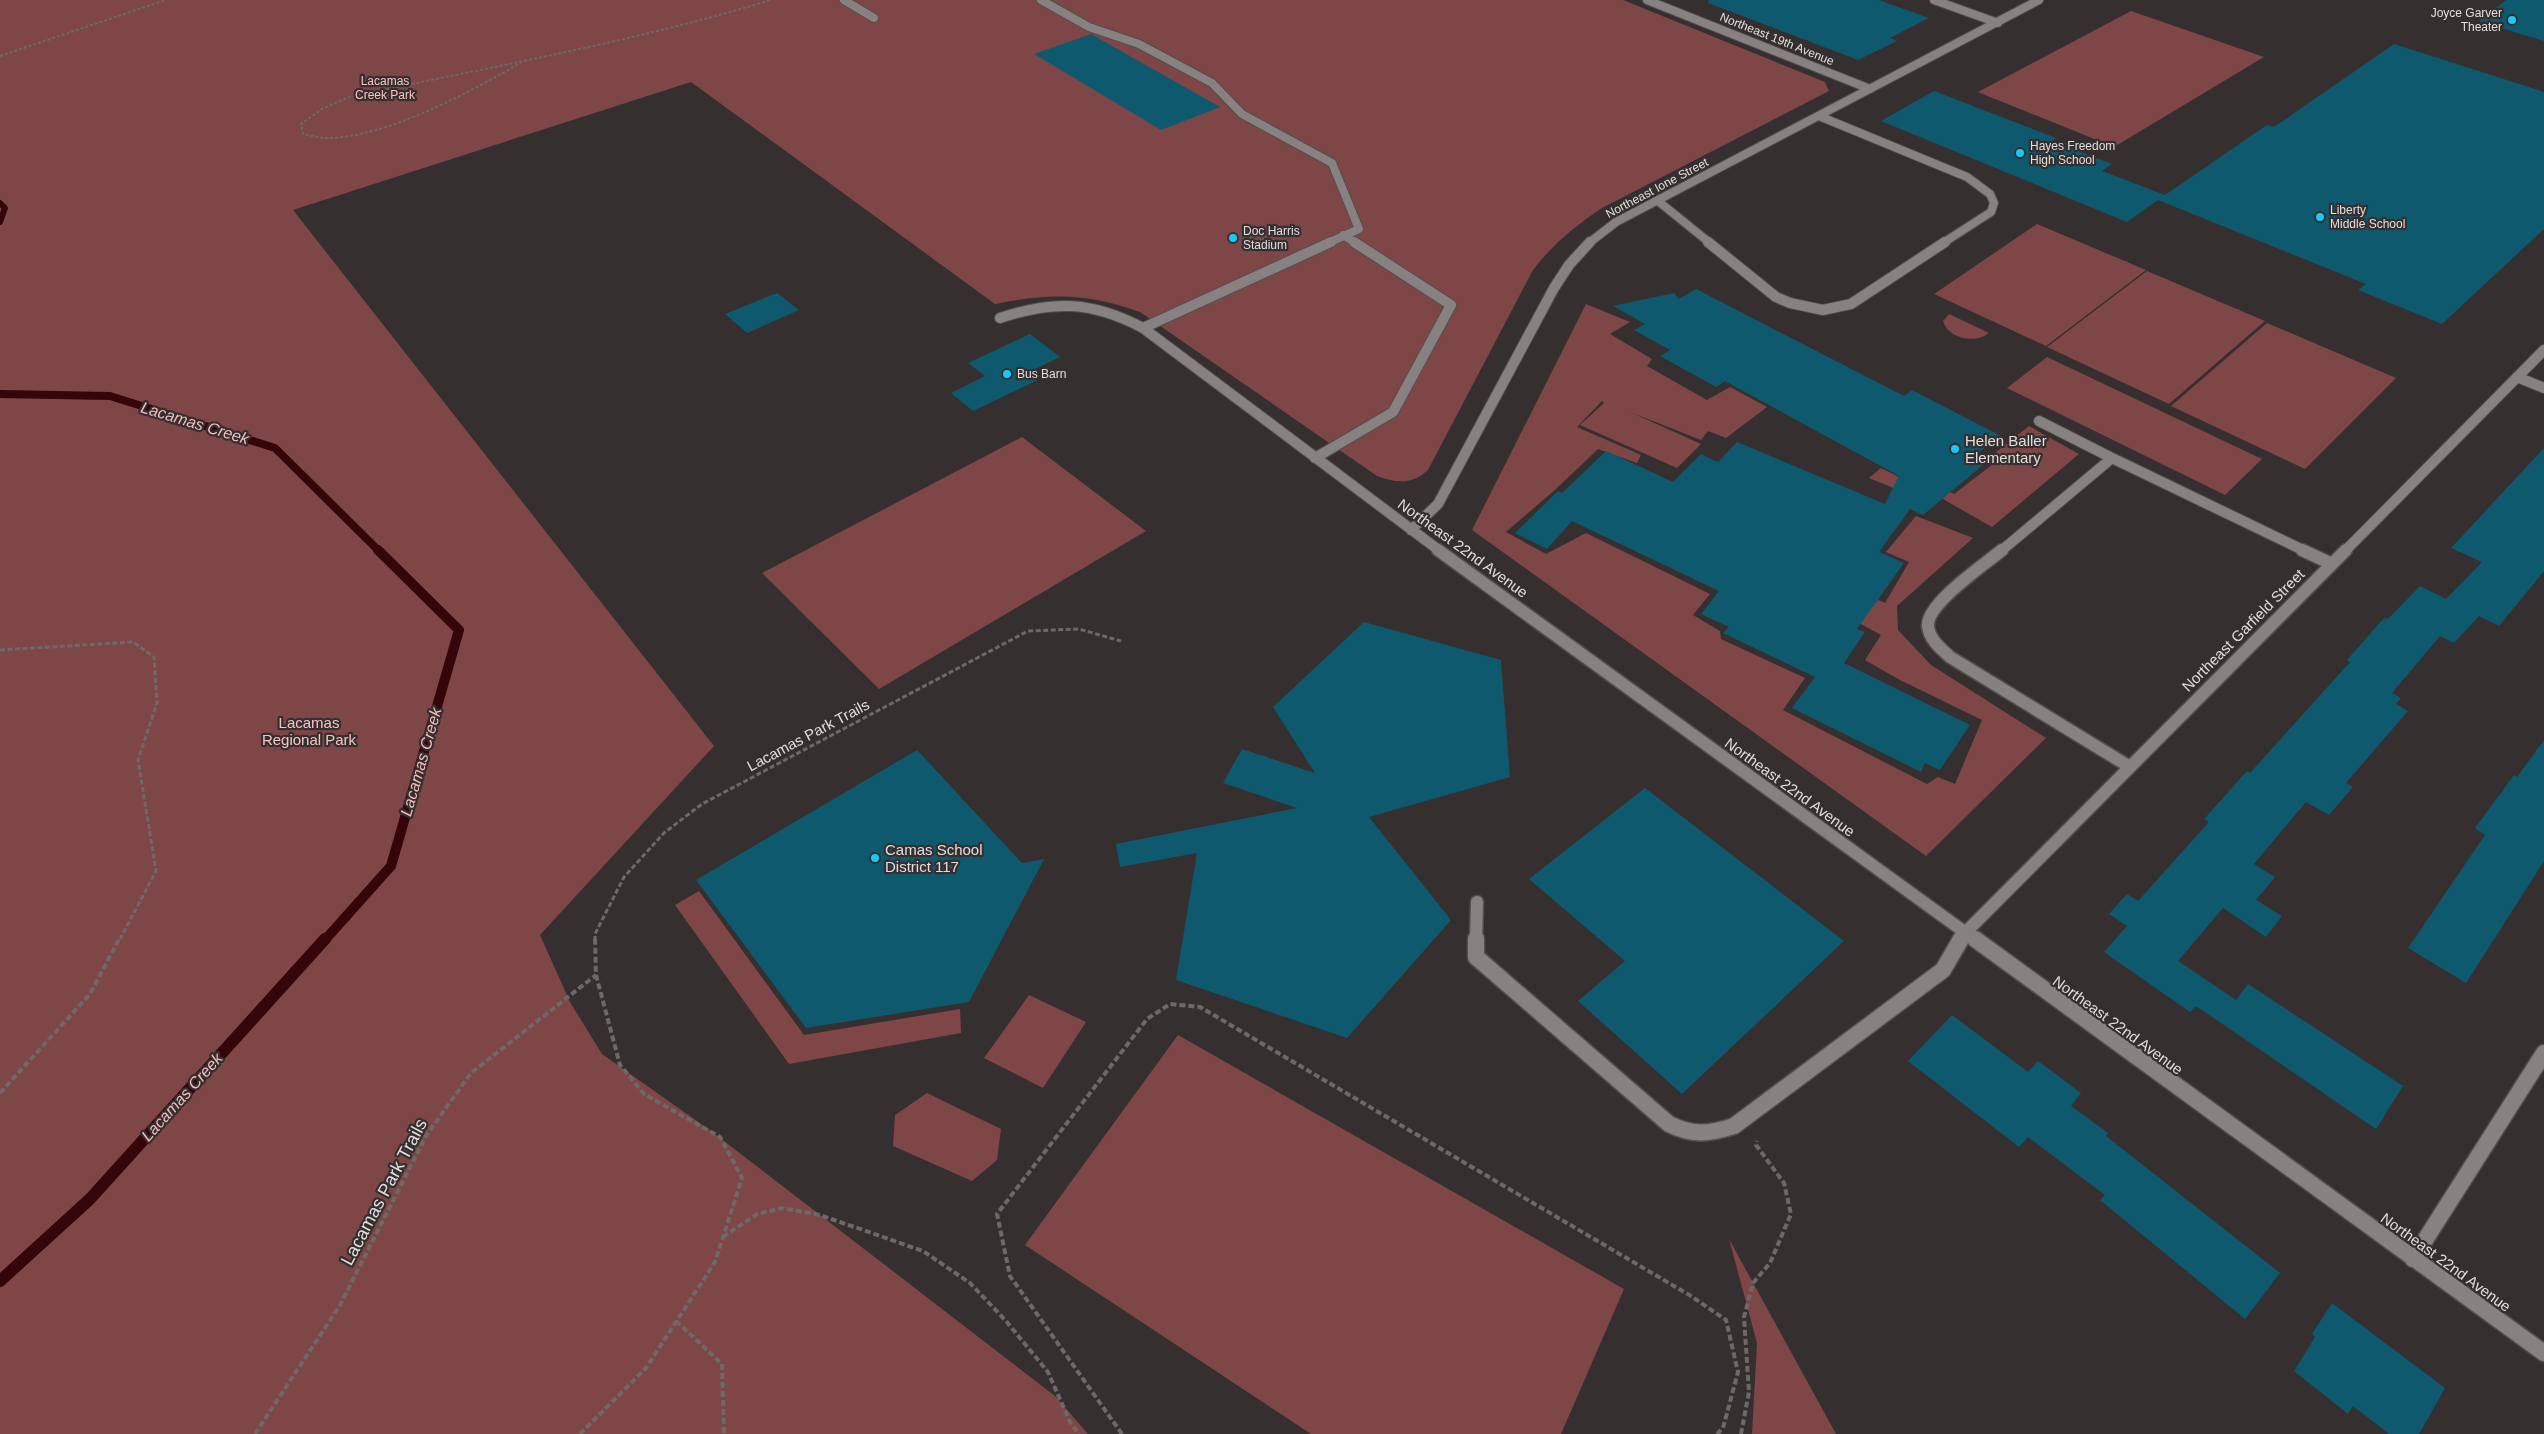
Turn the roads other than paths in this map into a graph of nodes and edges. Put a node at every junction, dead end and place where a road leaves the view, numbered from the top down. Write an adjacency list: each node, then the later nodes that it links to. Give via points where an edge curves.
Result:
1 (844, 0): 6 (street)
2 (1041, 0): 11 (street, via 1089,27 1139,44 1212,83 1242,114 1332,163 1359,228)
3 (1647, 0): 8 (street, Northeast 19th Avenue)
4 (1934, 0): 7 (street)
5 (2039, 0): 7 (street, Northeast Ione Street)
6 (874, 18)
7 (1998, 23): 8 (street, Northeast Ione Street)
8 (1870, 90): 9 (street, Northeast Ione Street)
9 (1820, 116): 10 (street, Northeast Ione Street); 10 (street, via 1967,177 1990,194 1994,203 1991,212 1851,304 1823,310 1798,306 1776,297)
10 (1658, 201): 20 (street, Northeast Ione Street, via 1616,222 1590,242 1569,265 1438,504)
11 (1343, 235): 13 (street); 18 (street, via 1451,305 1393,412)
12 (1000, 318): 13 (street, Northeast 22nd Avenue, via 1028,307 1061,304 1093,307 1121,315)
13 (1143, 328): 18 (street, Northeast 22nd Avenue)
14 (2544, 350): 15 (street, Northeast Garfield Street)
15 (2517, 378): 16 (street); 21 (street, Northeast Garfield Street)
16 (2544, 388)
17 (2039, 421): 19 (street)
18 (1315, 458): 20 (street, Northeast 22nd Avenue)
19 (2112, 458): 21 (street); 22 (street, via 1935,606 1928,614 1926,624 1937,646 1950,657)
20 (1411, 530): 24 (street, Northeast 22nd Avenue)
21 (2332, 564): 22 (street, Northeast Garfield Street)
22 (2130, 767): 24 (street, Northeast Garfield Street)
23 (1477, 902): 24 (street, Northeast Garfield Street, via 1476,957 1669,1124 1686,1134 1709,1135 1734,1126 1760,1108 1943,970)
24 (1964, 934): 26 (street, Northeast 22nd Avenue)
25 (2544, 1053): 26 (street)
26 (2413, 1258): 27 (street, Northeast 22nd Avenue)
27 (2544, 1354)

